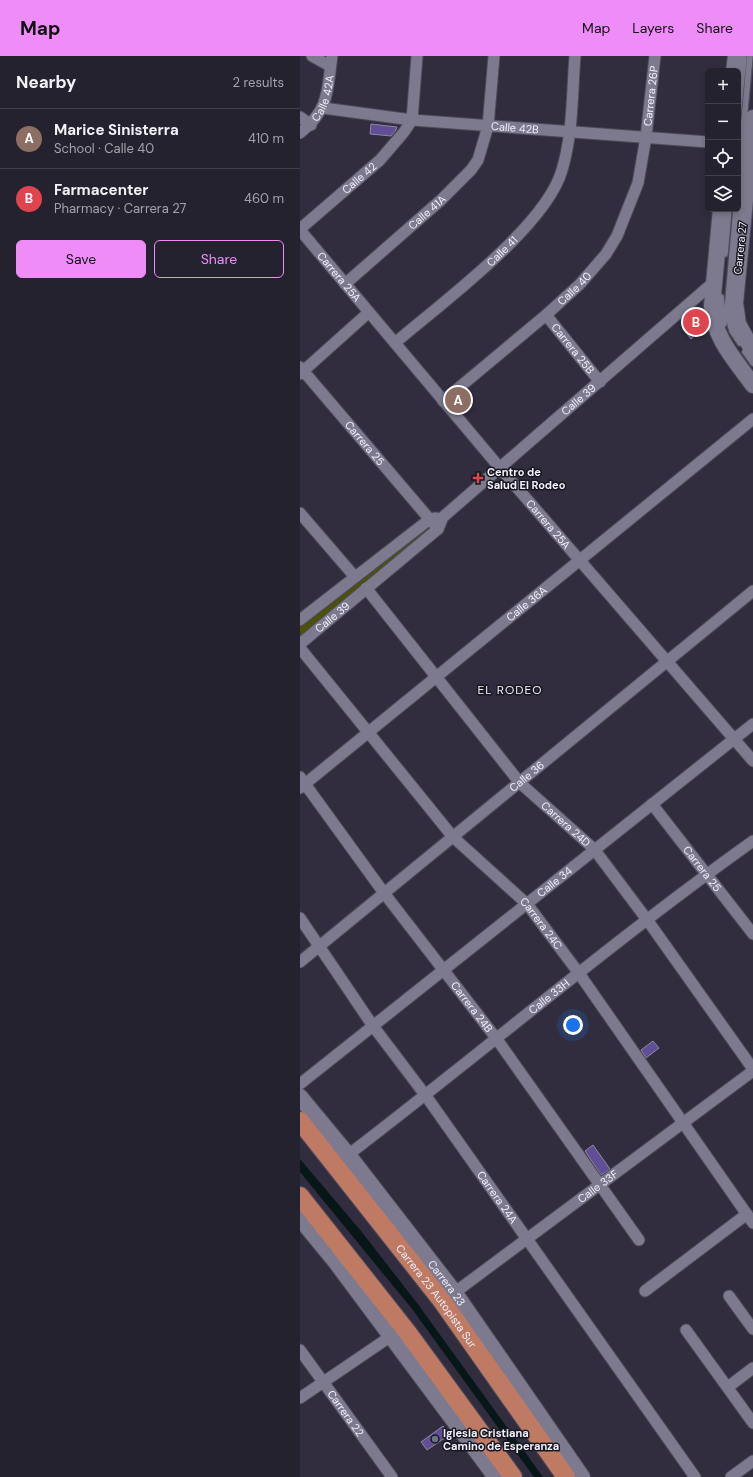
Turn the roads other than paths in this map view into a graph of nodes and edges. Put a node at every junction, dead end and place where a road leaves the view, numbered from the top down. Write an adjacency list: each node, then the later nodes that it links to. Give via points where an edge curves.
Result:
1 (312, 56): 9 (street)
2 (417, 56): 15 (street)
3 (494, 56): 17 (street, Calle 41A)
4 (575, 56): 18 (street, Calle 41)
5 (655, 56): 20 (street, Carrera 26P)
6 (736, 56): 10 (street)
7 (744, 56): 11 (lane)
8 (750, 56): 23 (lane)
9 (331, 61): 12 (street, Calle 42A)
10 (734, 68)
11 (739, 104)
12 (323, 108): 15 (street, Calle 42B); 16 (street, Calle 42A)
13 (300, 118): 16 (street)
14 (753, 118): 22 (street, Carrera 27)
15 (412, 120): 17 (street, Calle 42B); 27 (street, Calle 42, via 380,160)
16 (310, 125): 19 (street, Calle 42A)
17 (488, 126): 18 (street, Calle 42B); 29 (street, Calle 41A, via 478,160 471,170 441,200)
18 (569, 131): 20 (street, Calle 42B); 33 (street, Calle 41, via 562,171 538,212 498,255)
19 (300, 133)
20 (646, 137): 21 (street, Calle 42B); 32 (street, Calle 40, via 638,183 617,236 606,254 580,284)
21 (705, 142)
22 (751, 153): 35 (street, Carrera 27, via 734,303)
23 (739, 176)
24 (721, 212): 30 (street, Carrera 27)
25 (729, 212): 28 (lane)
26 (736, 212): 36 (lane, via 727,312 732,331)
27 (300, 230): 29 (street, Carrera 25A)
28 (724, 263)
29 (345, 284): 31 (street, Carrera 25A)
30 (718, 284): 34 (lane, via 722,318 727,334); 38 (street, Calle 39); 39 (street, Carrera 27, via 712,314 716,330)
31 (368, 313): 33 (street, Carrera 25A); 37 (street)
32 (546, 315): 38 (street, Carrera 25B); 40 (street, Calle 40)
33 (394, 343): 40 (street, Carrera 25A)
34 (736, 349)
35 (747, 353): 36 (lane)
36 (751, 365)
37 (301, 371): 45 (street, Carrera 25)
38 (600, 382): 42 (street, Calle 39)
39 (753, 385)
40 (444, 401): 42 (street, Carrera 25A)
41 (753, 419): 47 (street, Calle 36A)
42 (500, 468): 44 (street, Calle 39); 47 (street, Carrera 25A)
43 (300, 513): 48 (street)
44 (443, 517): 45 (street, Calle 39); 46 (street, Calle 39)
45 (430, 519): 46 (street); 48 (street, Calle 39)
46 (438, 529): 49 (street, Calle 39)
47 (580, 560): 54 (street, Carrera 25A); 55 (street, Calle 36A)
48 (355, 577): 51 (street, Calle 39)
49 (366, 588): 52 (street, Calle 39); 55 (street, Carrera 24D)
50 (753, 591): 54 (street, Calle 36)
51 (300, 620)
52 (300, 644)
53 (300, 648): 57 (street, Carrera 24C)
54 (667, 662): 58 (street, Carrera 25A); 61 (street, Calle 36)
55 (437, 677): 57 (street, Calle 36A); 61 (street, Carrera 24D)
56 (753, 724): 58 (street, Calle 34)
57 (368, 732): 60 (street, Calle 36A); 63 (street, Carrera 24C)
58 (734, 739): 59 (street, Carrera 25A); 62 (street, Calle 34)
59 (753, 761)
60 (302, 783): 67 (street, Carrera 24B)
61 (520, 783): 63 (street, Calle 36); 65 (street, Carrera 24D)
62 (652, 804): 65 (street, Calle 34); 66 (street, Carrera 25)
63 (453, 837): 67 (street, Calle 36); 68 (street, Carrera 24C)
64 (753, 841): 66 (street, Calle 33H)
65 (594, 849): 68 (street, Calle 34); 70 (street, Carrera 24D)
66 (707, 873): 70 (street, Calle 33H); 71 (street, Carrera 25)
67 (384, 893): 72 (street, Calle 36); 74 (street, Carrera 24B)
68 (527, 904): 74 (street, Calle 34); 75 (street, Carrera 24C)
69 (300, 918): 72 (street, Carrera 24A)
70 (648, 921): 75 (street, Calle 33H); 78 (street, Carrera 24D)
71 (753, 934)
72 (320, 946): 73 (street, Calle 36); 76 (street, Carrera 24A)
73 (300, 962)
74 (443, 970): 76 (street, Calle 34); 77 (street, Carrera 24B)
75 (578, 972): 77 (street, Calle 33H); 83 (street, Carrera 24C)
76 (373, 1026): 79 (street, Calle 34); 80 (street, Carrera 24A)
77 (496, 1038): 80 (street, Calle 33H); 85 (street, Carrera 24B)
78 (753, 1070): 83 (street, Calle 33F)
79 (300, 1084)
80 (426, 1096): 84 (street, Calle 33H); 89 (street, Carrera 24A)
81 (300, 1097): 84 (street, Carrera 23)
82 (300, 1121): 94 (main road, Carrera 23 Autopista Sur)
83 (683, 1123): 85 (street, Calle 33F); 88 (street, Carrera 24C)
84 (348, 1155): 94 (street, Carrera 23)
85 (600, 1184): 89 (street, Calle 33F); 90 (street, Carrera 24B)
86 (300, 1196): 91 (main road)
87 (300, 1218): 91 (street)
88 (750, 1218): 92 (street)
89 (526, 1238): 94 (street, Calle 33F); 110 (street, Carrera 24A)
90 (640, 1240)
91 (341, 1258): 97 (main road)
92 (645, 1291)
93 (730, 1296): 95 (street)
94 (448, 1297): 108 (main road, Carrera 23 Autopista Sur); 109 (street, Carrera 23)
95 (753, 1329)
96 (686, 1330): 101 (street)
97 (398, 1332): 100 (street); 106 (street); 107 (main road)
98 (300, 1350): 100 (street, Carrera 22)
99 (753, 1368): 101 (street)
100 (323, 1382): 102 (street); 105 (street, Carrera 22)
101 (728, 1387): 103 (street)
102 (300, 1398)
103 (753, 1423)
104 (753, 1461): 111 (street)
105 (392, 1477)
106 (496, 1477)
107 (513, 1477)
108 (566, 1477)
109 (582, 1477)
110 (696, 1477)
111 (731, 1477)

